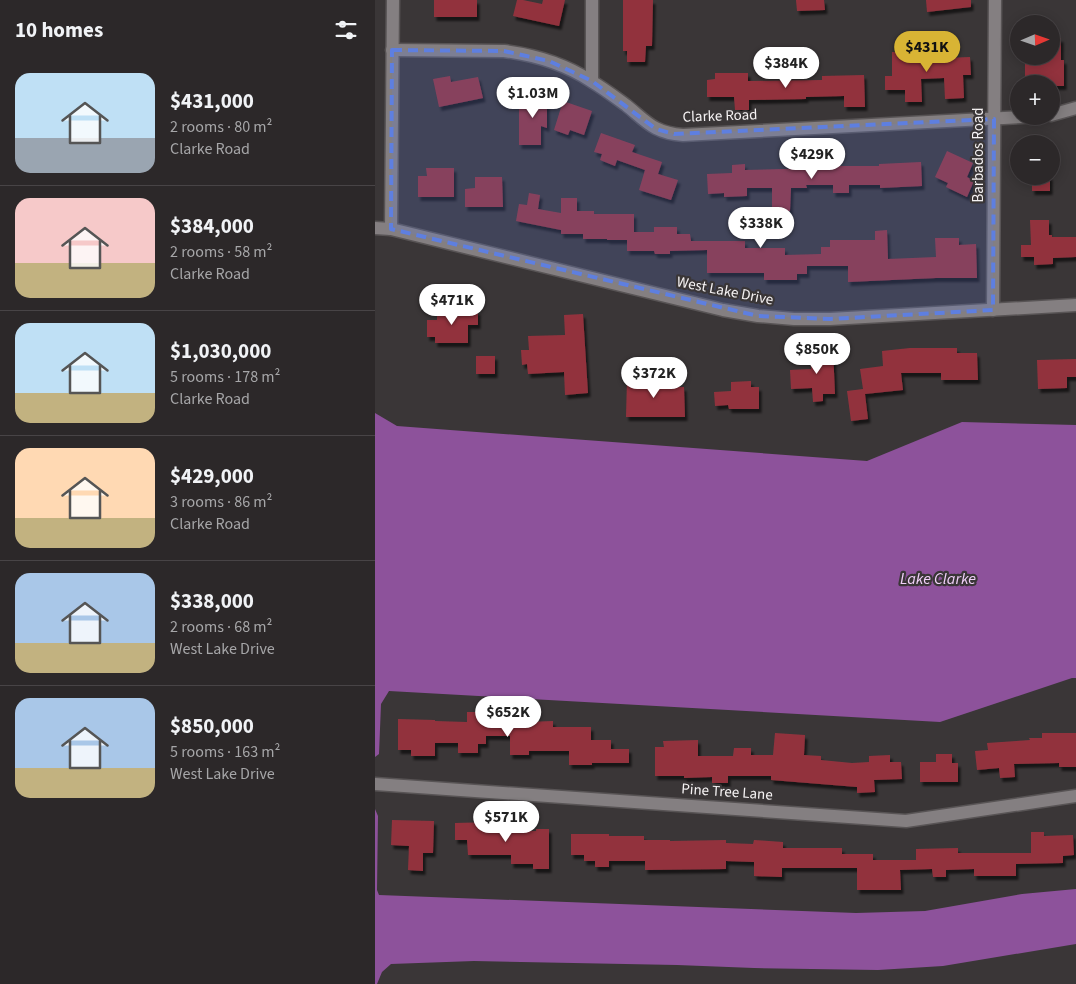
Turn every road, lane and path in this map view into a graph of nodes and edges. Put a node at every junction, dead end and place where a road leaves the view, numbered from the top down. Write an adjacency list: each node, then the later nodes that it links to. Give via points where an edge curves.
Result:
1 (393, 0): 4 (street)
2 (592, 0): 5 (street)
3 (995, 0): 9 (street, Barbados Road)
4 (392, 50): 5 (street, Clarke Road, via 504,51 549,61); 11 (street)
5 (592, 81): 9 (street, Clarke Road, via 648,124 665,132 683,135)
6 (1076, 108): 7 (street)
7 (1060, 112)
8 (1010, 118): 9 (street, Clarke Road)
9 (994, 119): 13 (street, Barbados Road)
10 (375, 228): 11 (street, West Lake Drive)
11 (391, 229): 13 (street, West Lake Drive, via 758,316 830,319)
12 (1076, 305): 13 (street, West Lake Drive)
13 (993, 310)
14 (375, 784): 15 (street, Pine Tree Lane, via 906,821)
15 (1076, 796)

